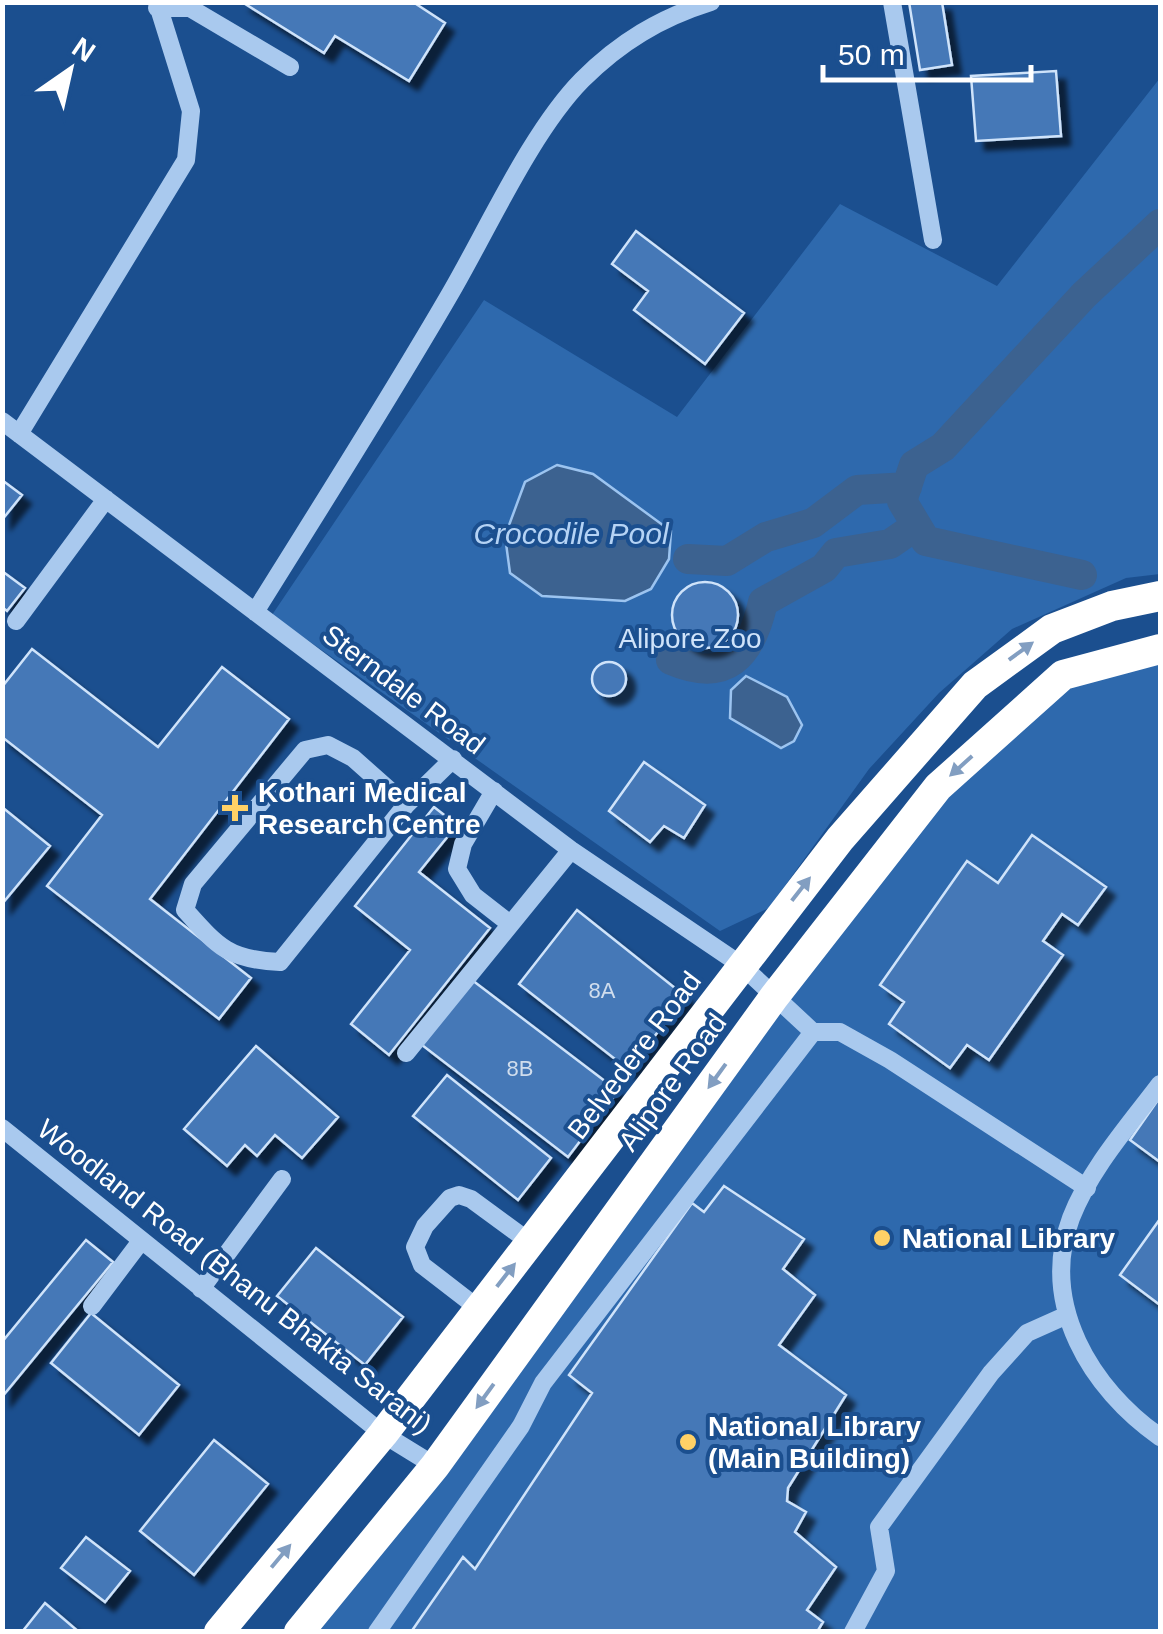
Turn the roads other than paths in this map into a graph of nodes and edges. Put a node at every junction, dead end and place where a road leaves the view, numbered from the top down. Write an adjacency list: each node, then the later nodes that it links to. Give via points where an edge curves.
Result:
1 (710, 2): 10 (street, via 666,16 620,45 552,118)
2 (892, 2): 5 (street)
3 (157, 5): 4 (street, via 190,8); 7 (street, via 191,111 186,160)
4 (290, 67)
5 (933, 240)
6 (2, 421): 7 (street, Sterndale Road)
7 (18, 434): 8 (street, Sterndale Road)
8 (106, 500): 10 (street, Sterndale Road); 11 (street)
9 (1160, 596): 18 (highway, Belvedere Road, one-way to 9, via 840,839 975,685 1052,628)
10 (255, 612): 13 (street, Sterndale Road)
11 (16, 620)
12 (1160, 649): 19 (highway, Alipore Road, one-way to 19, via 1063,675 938,786)
13 (453, 759): 14 (street, Sterndale Road); 15 (street)
14 (494, 791): 16 (street, Sterndale Road); 17 (street, via 462,844 457,869 472,895)
15 (406, 805): 15 (street, via 354,758 328,744 306,750 193,884 185,910 216,944 242,960 280,962)
16 (570, 850): 17 (street); 18 (street, Sterndale Road)
17 (510, 924): 21 (street)
18 (741, 966): 19 (street, Sterndale Road); 27 (highway, Belvedere Road)
19 (774, 998): 20 (street, Sterndale Road); 34 (highway, Alipore Road, one-way to 34)
20 (813, 1032): 25 (street, via 840,1032 890,1060); 37 (street, via 542,1383 521,1426)
21 (406, 1053)
22 (1160, 1084): 25 (street)
23 (2, 1128): 26 (street, Woodland Road (Bhanu Bhakta Sarani))
24 (282, 1179): 28 (street)
25 (1087, 1188): 31 (street, via 1062,1254)
26 (141, 1241): 28 (street, Woodland Road (Bhanu Bhakta Sarani)); 29 (street)
27 (532, 1243): 30 (highway, Belvedere Road, one-way to 27); 30 (street, via 466,1196 450,1198 425,1226 415,1248 422,1265)
28 (201, 1289): 32 (street, Woodland Road (Bhanu Bhakta Sarani))
29 (92, 1306)
30 (479, 1310): 32 (highway, Belvedere Road)
31 (1065, 1316): 33 (street, via 1112,1395); 38 (street, via 1027,1332 879,1527 886,1571)
32 (382, 1434): 34 (street, Woodland Road (Bhanu Bhakta Sarani)); 35 (highway, Belvedere Road, one-way to 32)
33 (1160, 1437)
34 (435, 1466): 36 (highway, Alipore Road)
35 (220, 1632)
36 (298, 1632)
37 (377, 1632)
38 (853, 1632)

